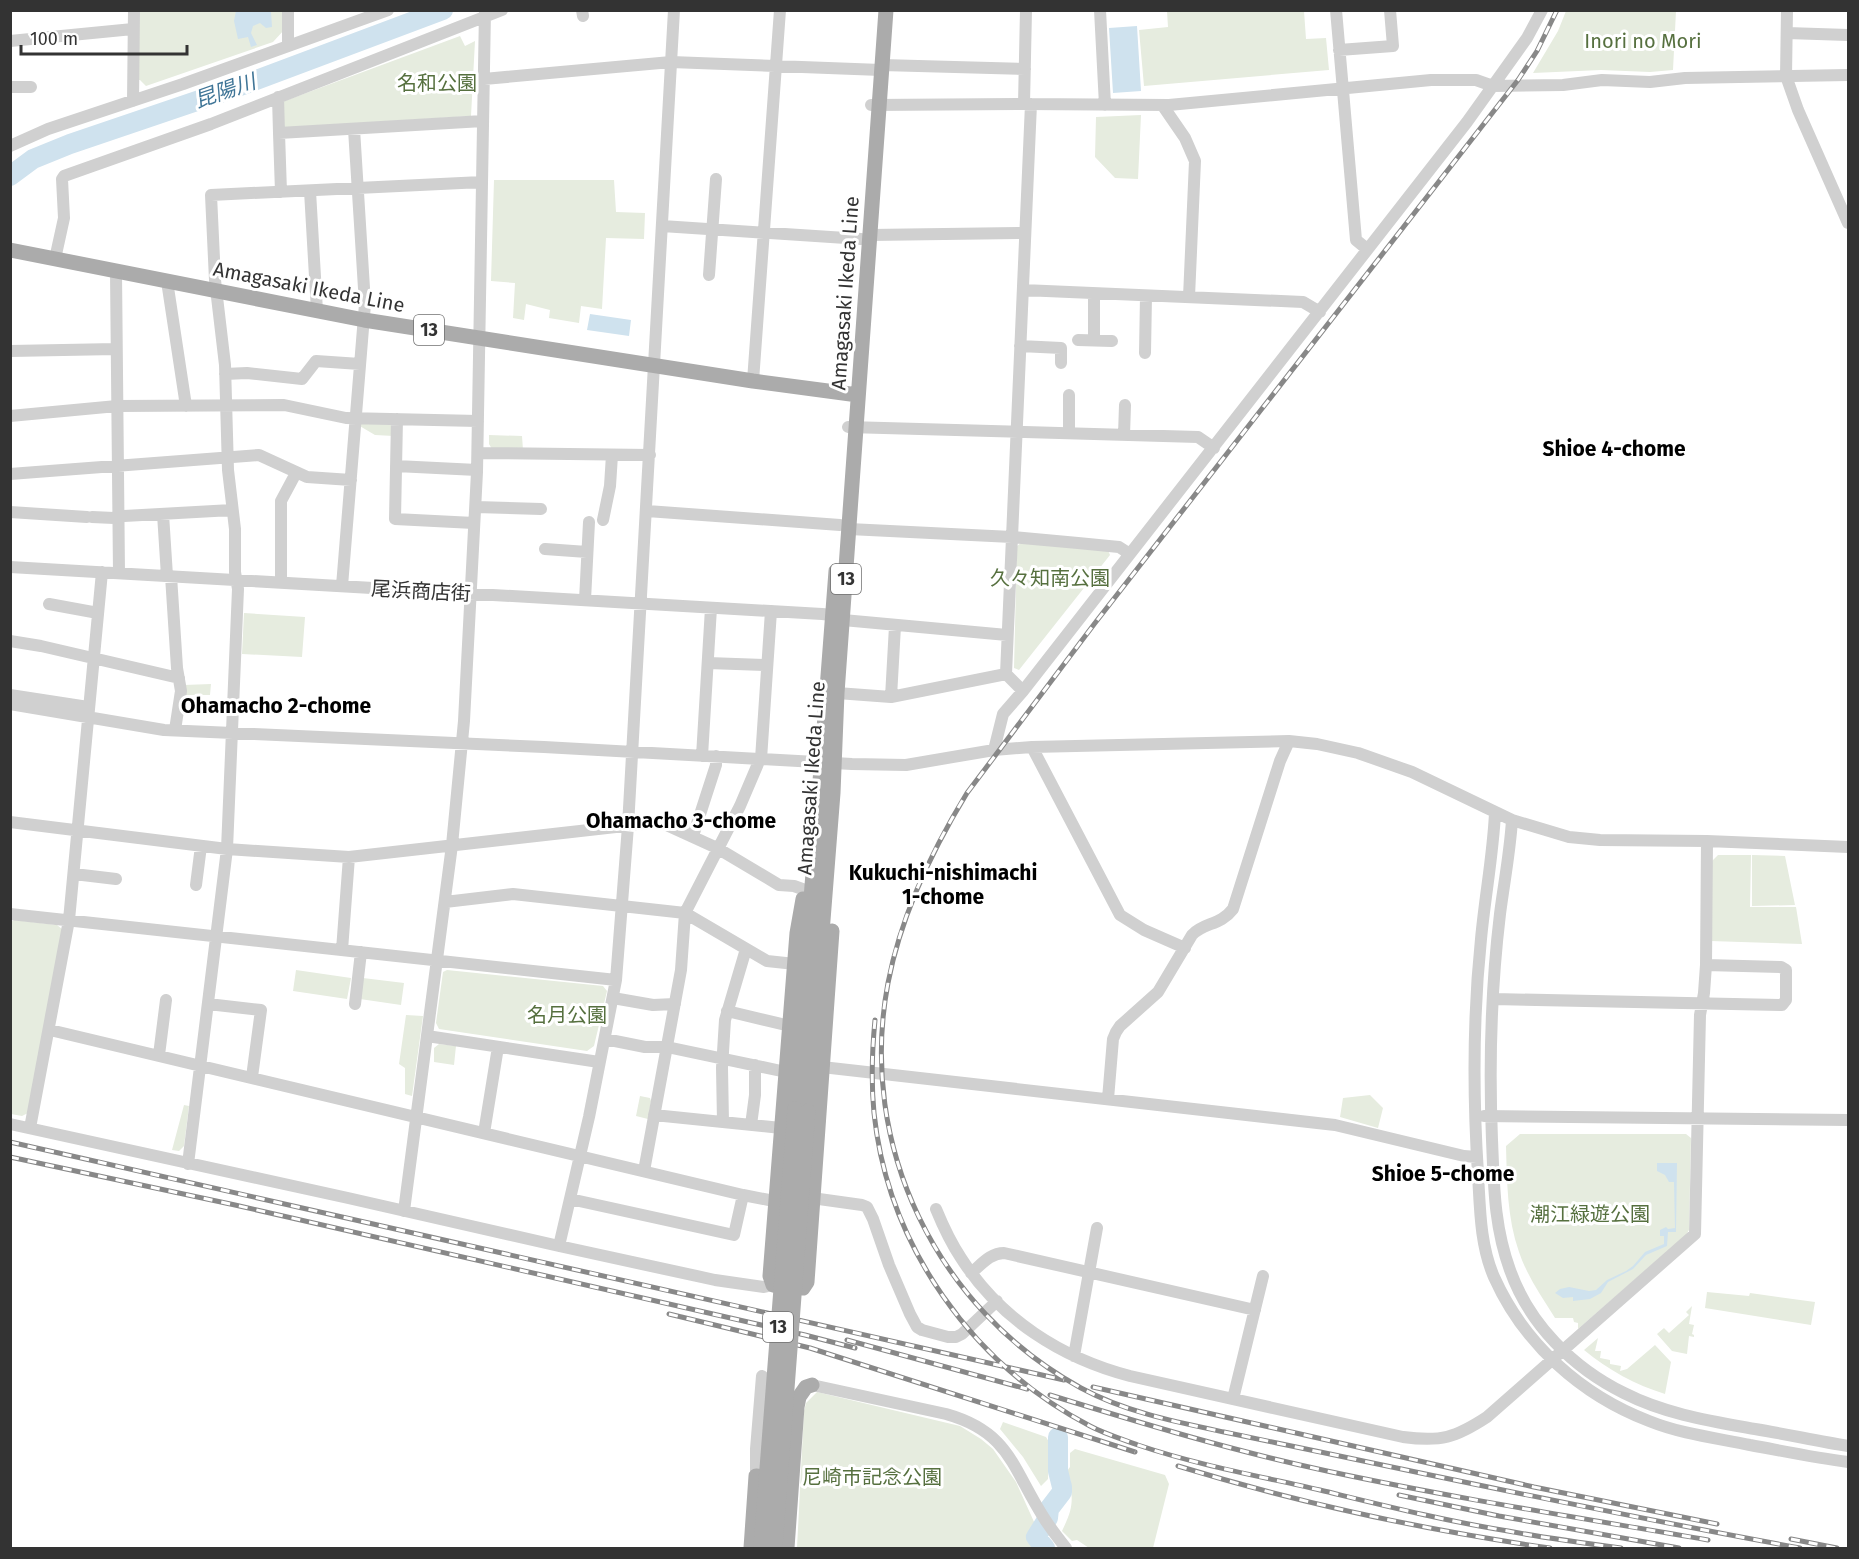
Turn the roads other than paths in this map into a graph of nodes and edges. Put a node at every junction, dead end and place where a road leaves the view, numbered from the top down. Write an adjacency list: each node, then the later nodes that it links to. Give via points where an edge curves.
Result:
1 (134, 10): 17 (street)
2 (288, 10): 21 (street)
3 (388, 10): 15 (street)
4 (502, 10): 16 (street)
5 (674, 10): 23 (street)
6 (780, 10): 24 (street)
7 (877, 10): 25 (main road, Amagasaki Ikeda Line / 13)
8 (886, 10): 25 (main road, Amagasaki Ikeda Line / 13)
9 (1026, 10): 26 (street)
10 (1100, 10): 38 (street)
11 (1336, 10): 22 (street)
12 (1390, 10): 22 (street, via 1393,46)
13 (1542, 10): 30 (street, via 1527,39)
14 (1787, 10): 18 (street)
15 (362, 15): 21 (street)
16 (485, 15): 29 (street); 34 (street)
17 (133, 29): 20 (street); 35 (street)
18 (1787, 33): 19 (street); 28 (street)
19 (1848, 35)
20 (10, 41)
21 (288, 46): 35 (street)
22 (1339, 50): 33 (street)
23 (671, 62): 24 (street); 29 (street); 50 (street)
24 (775, 65): 25 (street); 52 (street)
25 (879, 68): 26 (street); 37 (main road, Amagasaki Ikeda Line / 13)
26 (1025, 69): 36 (street)
27 (1848, 75): 28 (street)
28 (1786, 76): 30 (street); 49 (street)
29 (484, 79): 40 (street)
30 (1493, 86): 33 (street, via 1476,80 1431,80); 55 (street)
31 (10, 87): 32 (street)
32 (31, 87)
33 (1343, 88): 39 (street); 55 (street, via 1356,240)
34 (278, 97): 42 (street); 57 (street, via 64,176 64,218)
35 (133, 101): 43 (street)
36 (1028, 104): 37 (street); 38 (street); 53 (street)
37 (875, 105): 54 (main road, Amagasaki Ikeda Line / 13)
38 (1105, 105): 39 (street)
39 (1162, 106): 65 (street, via 1185,138 1195,161)
40 (483, 121): 41 (street); 45 (street)
41 (354, 129): 42 (street); 46 (street)
42 (279, 133): 48 (street)
43 (10, 146)
44 (716, 179): 51 (street)
45 (482, 182): 46 (street); 69 (street)
46 (358, 189): 47 (street); 68 (street)
47 (310, 191): 48 (street); 66 (street)
48 (281, 192): 61 (street, via 211,195)
49 (1848, 223)
50 (662, 226): 51 (street); 79 (street)
51 (712, 229): 52 (street); 59 (street)
52 (764, 233): 54 (street); 81 (street)
53 (1025, 233): 54 (street); 62 (street)
54 (865, 237): 82 (main road, Amagasaki Ikeda Line / 13)
55 (1367, 249): 67 (street)
56 (10, 250): 57 (main road, Amagasaki Ikeda Line / 13)
57 (55, 259): 58 (main road, Amagasaki Ikeda Line / 13)
58 (116, 272): 60 (main road, Amagasaki Ikeda Line / 13); 74 (street)
59 (709, 275)
60 (167, 282): 61 (main road, Amagasaki Ikeda Line / 13); 86 (street)
61 (216, 291): 66 (main road, Amagasaki Ikeda Line / 13); 80 (street)
62 (1023, 291): 63 (street); 73 (street)
63 (1094, 295): 64 (street); 71 (street)
64 (1146, 296): 65 (street); 76 (street)
65 (1189, 297): 67 (street, via 1303,302)
66 (317, 311): 68 (main road, Amagasaki Ikeda Line / 13)
67 (1320, 312): 96 (street)
68 (364, 320): 69 (main road, Amagasaki Ikeda Line / 13); 78 (street)
69 (480, 338): 79 (main road, Amagasaki Ikeda Line / 13); 91 (street)
70 (1078, 340): 71 (street)
71 (1094, 340): 72 (street)
72 (1112, 341)
73 (1020, 346): 77 (street, via 1061,348); 93 (street)
74 (116, 349): 75 (street); 85 (street)
75 (10, 351)
76 (1145, 353)
77 (1061, 363)
78 (360, 364): 80 (street, via 316,361 302,379); 89 (street)
79 (655, 365): 81 (main road, Amagasaki Ikeda Line / 13); 99 (street)
80 (225, 374): 87 (street)
81 (753, 381): 82 (main road, Amagasaki Ikeda Line / 13)
82 (854, 395): 92 (main road, Amagasaki Ikeda Line / 13)
83 (1069, 395): 94 (street)
84 (1125, 405): 95 (street)
85 (117, 406): 86 (street); 88 (street); 101 (street)
86 (186, 406): 87 (street)
87 (226, 406): 89 (street, via 284,405); 100 (street)
88 (10, 416)
89 (356, 417): 90 (street); 106 (street)
90 (397, 419): 91 (street); 102 (street)
91 (478, 421): 97 (street)
92 (852, 428): 93 (street); 117 (main road, Amagasaki Ikeda Line / 13)
93 (1016, 433): 94 (street); 118 (street)
94 (1069, 433): 95 (street)
95 (1124, 435): 96 (street, via 1198,437)
96 (1214, 447): 121 (street)
97 (478, 453): 98 (street); 103 (street)
98 (612, 455): 99 (street); 114 (street)
99 (650, 455): 110 (street)
100 (228, 458): 101 (street); 104 (street, via 259,455); 109 (street)
101 (117, 466): 105 (street); 113 (street)
102 (396, 466): 103 (street); 116 (street, via 395,519)
103 (477, 470): 107 (street)
104 (296, 473): 106 (street); 127 (street, via 281,501)
105 (10, 474)
106 (351, 480): 128 (street)
107 (476, 507): 108 (street); 116 (street)
108 (541, 509)
109 (232, 510): 112 (street); 126 (street)
110 (647, 511): 117 (street); 131 (street)
111 (10, 512): 113 (street)
112 (163, 514): 113 (street); 125 (street)
113 (118, 517): 124 (street)
114 (603, 520)
115 (590, 522): 120 (street)
116 (474, 523): 129 (street)
117 (844, 527): 118 (street); 136 (main road, Amagasaki Ikeda Line / 13)
118 (1012, 537): 121 (street, via 1119,547); 138 (street)
119 (545, 549): 120 (street)
120 (587, 552): 130 (street)
121 (1130, 555): 145 (street)
122 (10, 567): 123 (street, 尾浜商店街)
123 (102, 572): 124 (street, 尾浜商店街); 135 (street)
124 (119, 573): 125 (street, 尾浜商店街)
125 (169, 576): 126 (street, 尾浜商店街); 144 (street)
126 (237, 580): 127 (street, 尾浜商店街); 152 (street)
127 (281, 582): 128 (street, 尾浜商店街)
128 (342, 586): 129 (street, 尾浜商店街)
129 (470, 593): 130 (street, 尾浜商店街); 154 (street)
130 (585, 600): 131 (street, 尾浜商店街)
131 (641, 603): 133 (street, 尾浜商店街); 157 (street)
132 (49, 604): 135 (street)
133 (711, 608): 134 (street, 尾浜商店街); 141 (street)
134 (771, 611): 136 (street, 尾浜商店街); 142 (street)
135 (98, 613): 140 (street)
136 (838, 618): 137 (street, 尾浜商店街); 146 (main road, Amagasaki Ikeda Line / 13); 161 (main road, Amagasaki Ikeda Line / 13)
137 (895, 626): 138 (street, 尾浜商店街); 148 (street)
138 (1007, 635): 143 (street)
139 (10, 641): 140 (street)
140 (93, 659): 144 (street); 150 (street)
141 (708, 663): 142 (street); 158 (street)
142 (767, 665): 160 (street)
143 (1006, 674): 145 (street); 148 (street)
144 (179, 678): 151 (street, via 181,698)
145 (1023, 691): 156 (street, via 1003,714)
146 (837, 693): 148 (street); 161 (main road, Amagasaki Ikeda Line / 13)
147 (10, 695): 150 (street)
148 (891, 697)
149 (10, 704): 150 (street)
150 (88, 712): 151 (street); 166 (street)
151 (175, 730): 152 (street)
152 (232, 732): 154 (street); 173 (street)
153 (1289, 741): 155 (street); 162 (street, via 1358,753 1412,772); 186 (street, via 1233,909 1221,921 1197,930)
154 (462, 743): 157 (street); 169 (street)
155 (1032, 747): 156 (street); 186 (street, via 1120,915)
156 (994, 750): 161 (street, via 906,765)
157 (633, 751): 158 (street); 165 (street)
158 (702, 756): 159 (street)
159 (716, 756): 160 (street); 167 (street)
160 (761, 759): 161 (street); 172 (street)
161 (828, 762): 175 (main road, Amagasaki Ikeda Line / 13)
162 (1495, 813): 163 (street); 219 (street, via 1477,1001)
163 (1512, 820): 168 (street, via 1569,837); 195 (street)
164 (10, 822): 166 (street)
165 (628, 826): 167 (street, via 660,822); 169 (street); 181 (street)
166 (78, 831): 170 (street); 176 (street)
167 (693, 836): 172 (street)
168 (1707, 841): 171 (street); 192 (street)
169 (452, 845): 174 (street); 180 (street)
170 (201, 846): 173 (street); 178 (street)
171 (1848, 847)
172 (717, 848): 179 (street, via 778,885); 182 (street)
173 (227, 849): 174 (street); 185 (street)
174 (349, 856): 188 (street)
175 (820, 871): 179 (main road); 213 (main road, via 832,898); 257 (main road, Amagasaki Ikeda Line / 13, bridge)
176 (74, 874): 177 (street); 184 (street)
177 (116, 879)
178 (196, 885)
179 (805, 890): 191 (main road)
180 (445, 902): 181 (street, via 513,894); 190 (street)
181 (622, 906): 182 (street); 193 (street)
182 (685, 913): 187 (street); 199 (street)
183 (10, 914): 184 (street)
184 (69, 920): 185 (street); 203 (street)
185 (216, 936): 188 (street); 197 (street)
186 (1185, 948): 216 (street, via 1158,992 1116,1032)
187 (746, 949): 191 (street, via 767,961); 201 (street)
188 (342, 950): 189 (street)
189 (361, 952): 190 (street); 198 (street)
190 (437, 960): 193 (street); 204 (street)
191 (795, 964): 202 (main road)
192 (1706, 965): 200 (street); 200 (street, via 1781,967 1786,970 1786,1000 1782,1005)
193 (616, 980): 194 (street)
194 (613, 998): 199 (street, via 653,1005); 205 (street)
195 (1494, 999): 200 (street); 220 (street)
196 (166, 1000): 208 (street)
197 (208, 1004): 211 (street); 215 (street, via 261,1010)
198 (355, 1004)
199 (675, 1004): 207 (street)
200 (1701, 1004): 221 (street)
201 (728, 1011): 202 (street); 209 (street)
202 (790, 1026): 214 (main road)
203 (50, 1030): 208 (street); 226 (street)
204 (427, 1036): 206 (street); 218 (street)
205 (605, 1039): 207 (street); 210 (street)
206 (498, 1047): 210 (street); 228 (street)
207 (667, 1047): 209 (street); 217 (street)
208 (159, 1055): 211 (street)
209 (723, 1059): 212 (street); 223 (street)
210 (599, 1062): 229 (street)
211 (201, 1065): 215 (street); 231 (street)
212 (755, 1065): 214 (street); 225 (street)
213 (822, 1067): 216 (street); 236 (main road)
214 (786, 1072): 227 (main road)
215 (252, 1077): 218 (street)
216 (1108, 1099): 230 (street, via 1335,1125)
217 (654, 1115): 223 (street); 232 (street)
218 (416, 1116): 228 (street); 238 (street)
219 (1476, 1116): 220 (street); 230 (street)
220 (1491, 1116): 221 (street); 247 (street, via 1494,1206 1510,1272 1522,1297)
221 (1698, 1119): 222 (street); 247 (street, via 1695,1234)
222 (1848, 1120)
223 (723, 1122): 225 (street)
224 (10, 1124): 226 (street)
225 (751, 1125): 227 (street)
226 (30, 1128): 231 (street)
227 (781, 1128): 235 (main road)
228 (484, 1133): 229 (street)
229 (580, 1156): 232 (street); 234 (street)
230 (1477, 1157): 249 (street, via 1481,1222 1493,1276 1507,1302)
231 (188, 1164): 238 (street)
232 (644, 1171): 233 (street)
233 (743, 1195): 234 (street, via 734,1235); 235 (street)
234 (570, 1199): 240 (street)
235 (776, 1200): 236 (street); 244 (main road, via 770,1276)
236 (812, 1202): 244 (main road, via 807,1282 802,1288); 245 (street, via 819,1199 867,1207 917,1328 956,1337)
237 (936, 1209): 241 (street)
238 (404, 1211): 240 (street)
239 (1097, 1227): 242 (street)
240 (559, 1246): 244 (street, via 715,1280)
241 (971, 1273): 242 (street, via 997,1253); 245 (street)
242 (1088, 1273): 246 (street); 248 (street)
243 (1263, 1276): 246 (street)
244 (773, 1285)
245 (997, 1301): 248 (street, via 1029,1330)
246 (1255, 1310): 252 (street)
247 (1563, 1351): 249 (street); 253 (street, via 1601,1380 1655,1406 1693,1418)
248 (1074, 1356): 252 (street, via 1107,1370)
249 (1551, 1360): 252 (street, via 1487,1417 1460,1434 1441,1439 1402,1437); 254 (street, via 1592,1392 1650,1422 1690,1434)
250 (762, 1376): 255 (street)
251 (812, 1385): 256 (main road, via 799,1397); 258 (street, via 966,1419 1006,1451)
252 (1233, 1400)
253 (1848, 1446)
254 (1848, 1462)
255 (756, 1476): 256 (main road); 257 (main road)
256 (792, 1479): 257 (main road)
257 (768, 1548)
258 (1066, 1548)

